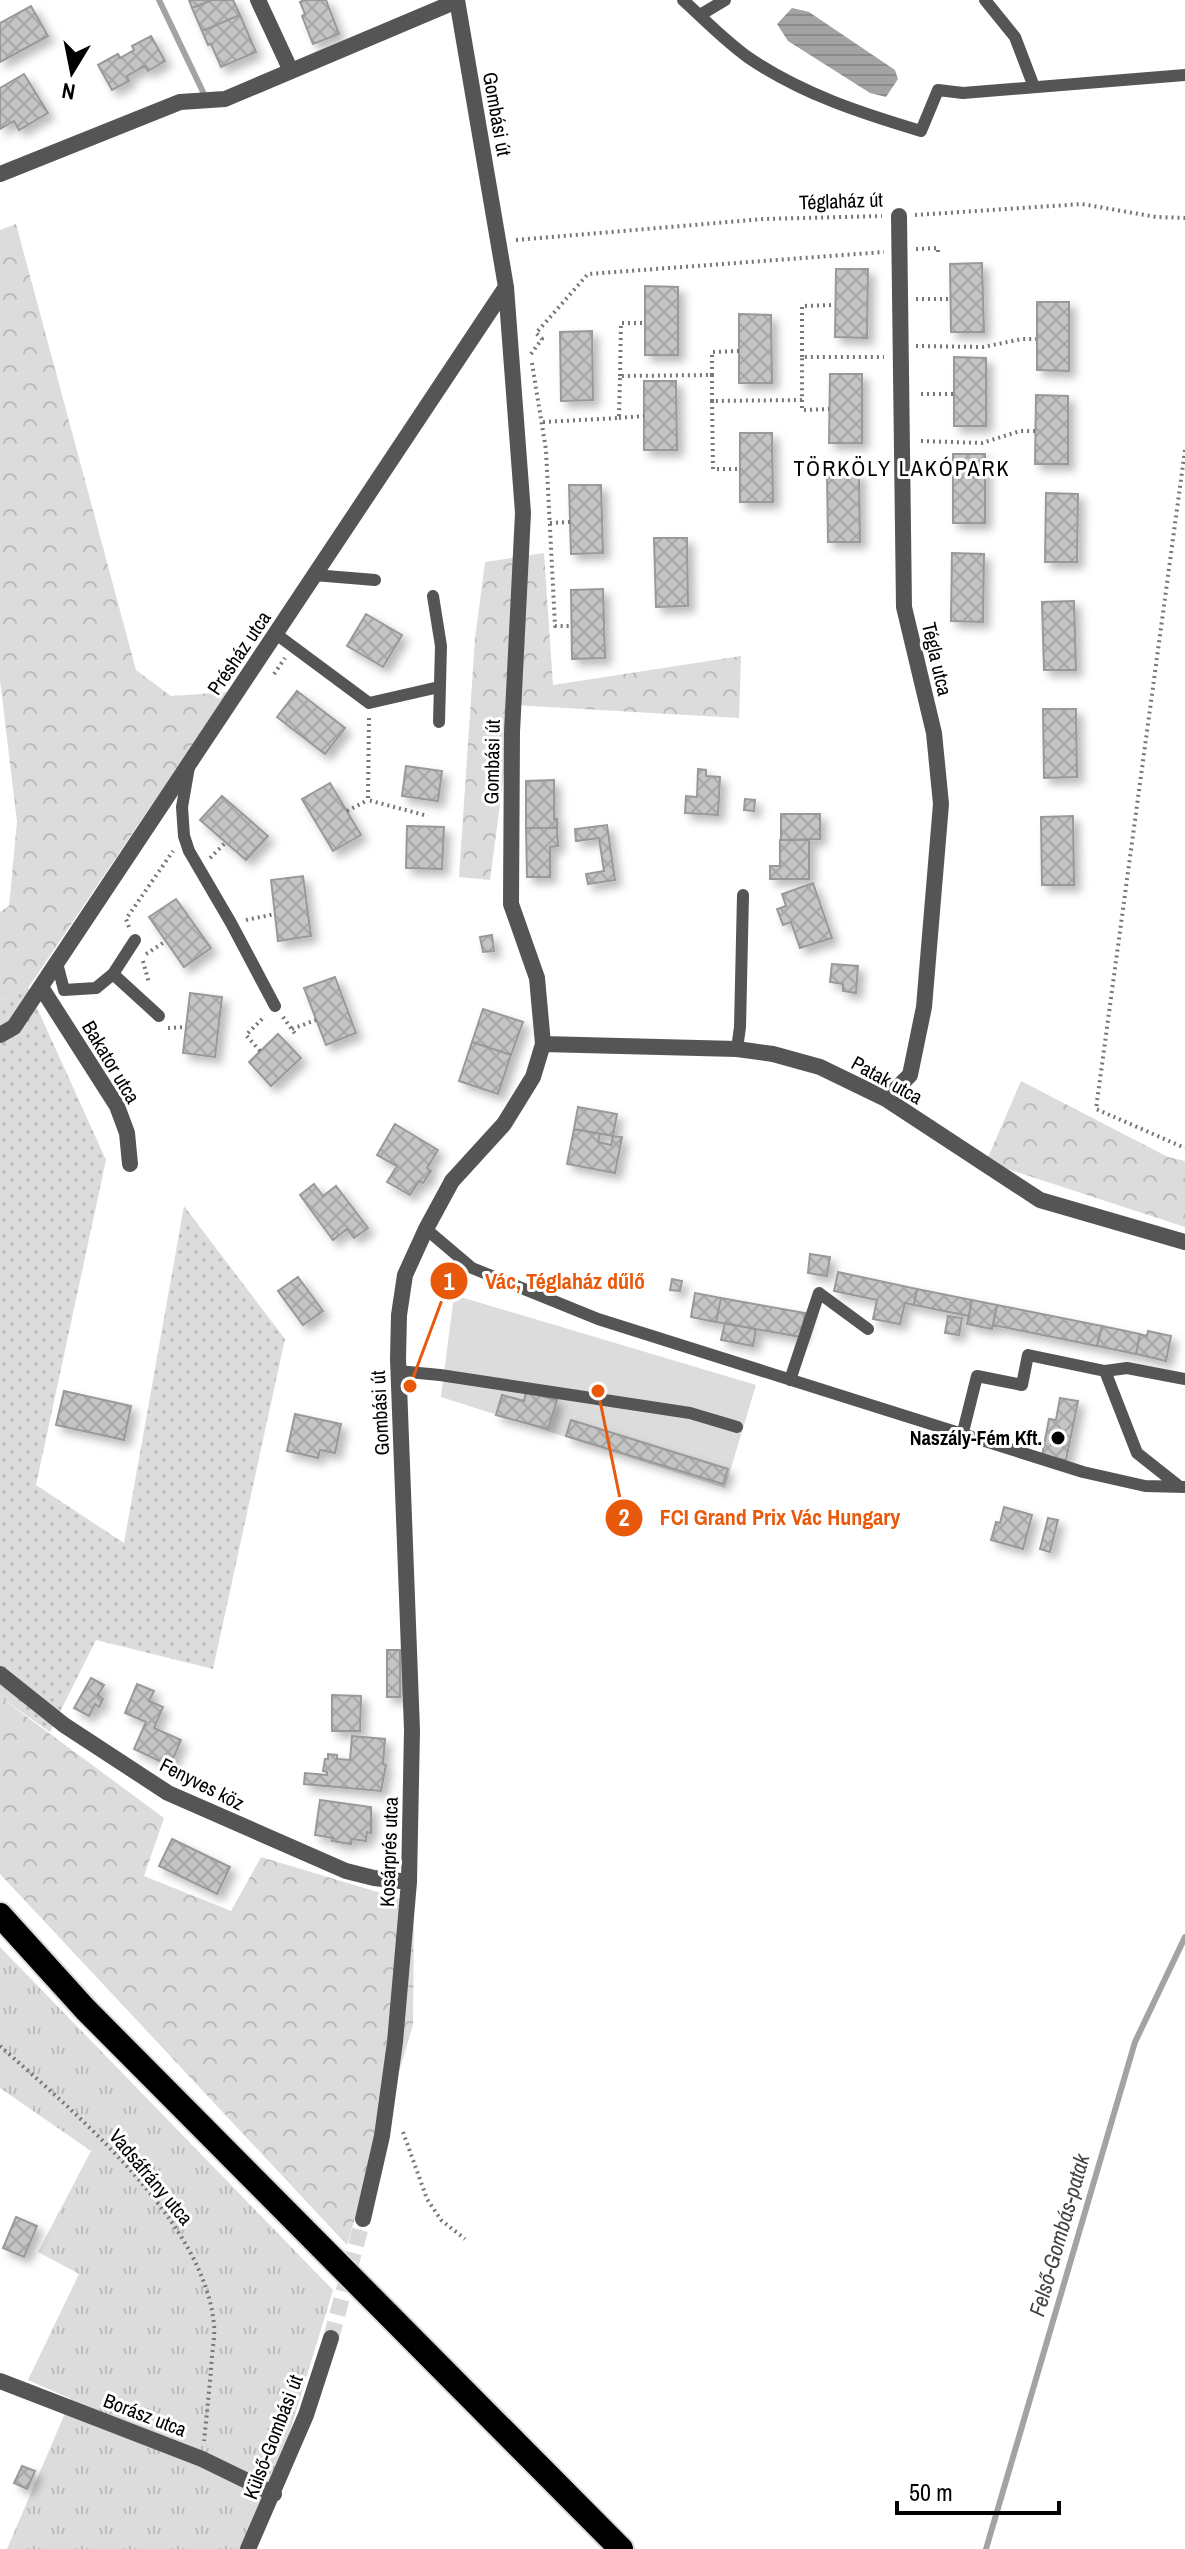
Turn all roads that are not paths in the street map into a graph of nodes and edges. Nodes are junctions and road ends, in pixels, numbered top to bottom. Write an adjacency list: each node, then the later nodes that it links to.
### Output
1 (258, 0): 7 (street)
2 (457, 0): 7 (street); 12 (street, Gombási út)
3 (683, 0): 6 (lane)
4 (725, 0): 6 (lane)
5 (985, 0): 9 (lane)
6 (700, 15): 9 (lane)
7 (291, 71): 10 (street)
8 (1185, 75): 9 (lane)
9 (1034, 87)
10 (0, 174)
11 (899, 216): 30 (street, Tégla utca)
12 (506, 287): 13 (street, Présház utca); 28 (street, Gombási út)
13 (314, 575): 14 (lane); 16 (street, Présház utca)
14 (375, 580)
15 (433, 596): 17 (lane)
16 (276, 634): 17 (lane); 19 (street, Présház utca)
17 (439, 687): 18 (lane)
18 (439, 722)
19 (189, 764): 22 (street, Présház utca); 25 (lane)
20 (743, 895): 29 (lane)
21 (135, 940): 23 (lane)
22 (57, 963): 23 (lane); 24 (street, Présház utca)
23 (113, 974): 26 (lane)
24 (41, 987): 27 (street, Présház utca); 31 (street, Bakator utca)
25 (275, 1006)
26 (159, 1016)
27 (0, 1035)
28 (543, 1044): 29 (street, Patak utca); 32 (street, Gombási út)
29 (737, 1049): 30 (street, Patak utca)
30 (886, 1099): 33 (street, Patak utca)
31 (130, 1164)
32 (426, 1229): 35 (street, Gombási út); 38 (lane)
33 (1185, 1242)
34 (868, 1329): 38 (lane)
35 (398, 1371): 39 (lane); 41 (street, Gombási út)
36 (1105, 1371): 37 (lane); 40 (lane); 42 (lane)
37 (1185, 1379)
38 (790, 1380): 40 (lane)
39 (737, 1427)
40 (962, 1436): 42 (lane)
41 (403, 1484): 44 (street, Kosárprés utca)
42 (1182, 1487)
43 (0, 1674): 44 (street, Fenyves köz)
44 (409, 1882): 46 (street, Kosárprés utca)
45 (0, 1915): 51 (highway)
46 (363, 2219)
47 (331, 2338): 49 (street, Külső-Gombási út)
48 (0, 2381): 49 (street, Borász utca)
49 (274, 2494): 50 (street, Külső-Gombási út)
50 (248, 2549)
51 (621, 2549)

